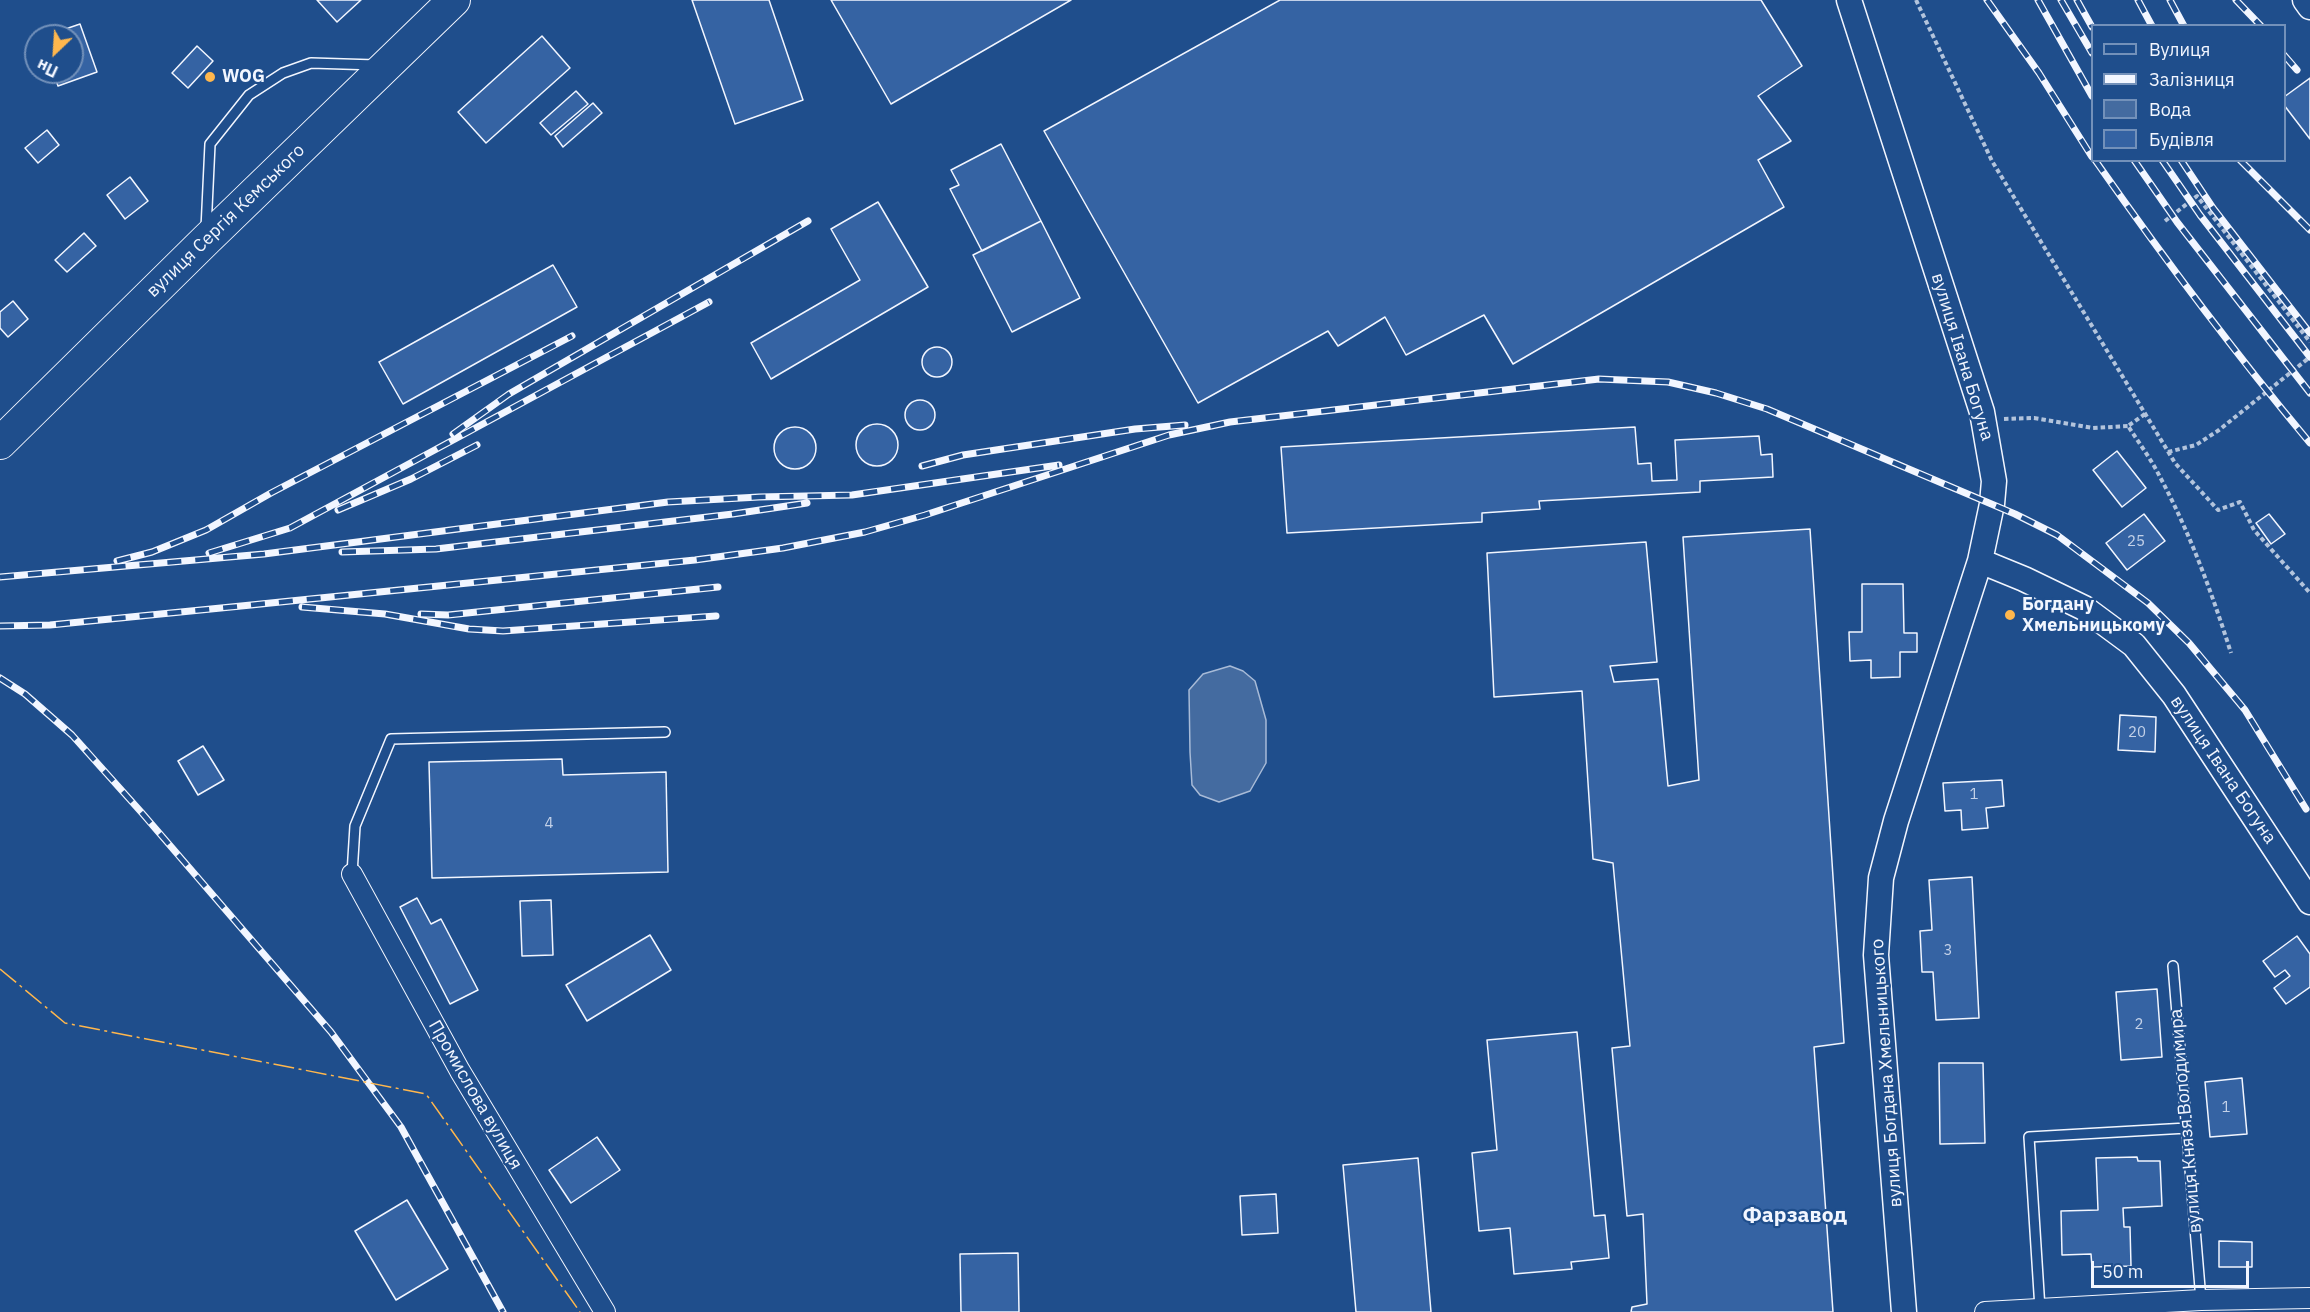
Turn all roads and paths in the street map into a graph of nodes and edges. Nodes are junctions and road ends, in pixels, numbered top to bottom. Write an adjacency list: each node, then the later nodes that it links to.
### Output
1 (454, 0): 6 (highway, вулиця Сергія Кемського)
2 (1849, 0): 12 (street, вулиця Івана Богуна)
3 (1916, 0): 11 (path)
4 (2305, 0): 5 (street)
5 (2310, 7)
6 (387, 65): 8 (highway, вулиця Сергія Кемського); 8 (lane)
7 (2165, 221): 9 (path)
8 (206, 240): 14 (highway, вулиця Сергія Кемського)
9 (2310, 342)
10 (2310, 357): 15 (path)
11 (2145, 414): 13 (path); 15 (path)
12 (1983, 420): 13 (path); 16 (street, вулиця Івана Богуна)
13 (2128, 426): 18 (path)
14 (0, 443)
15 (2168, 452): 17 (path)
16 (1980, 561): 21 (street, вулиця Івана Богуна); 28 (street, вулиця Богдана Хмельницького)
17 (2310, 593)
18 (2231, 653)
19 (664, 732): 20 (lane)
20 (352, 874): 27 (street, Промислова вулиця)
21 (2310, 902)
22 (2172, 966): 23 (lane, вулиця Князя Володимира)
23 (2187, 1128): 25 (lane, вулиця Князя Володимира); 26 (lane)
24 (2310, 1298): 25 (street)
25 (2202, 1306): 26 (street)
26 (2040, 1309): 29 (street)
27 (605, 1312)
28 (1904, 1312)
29 (1985, 1312)

